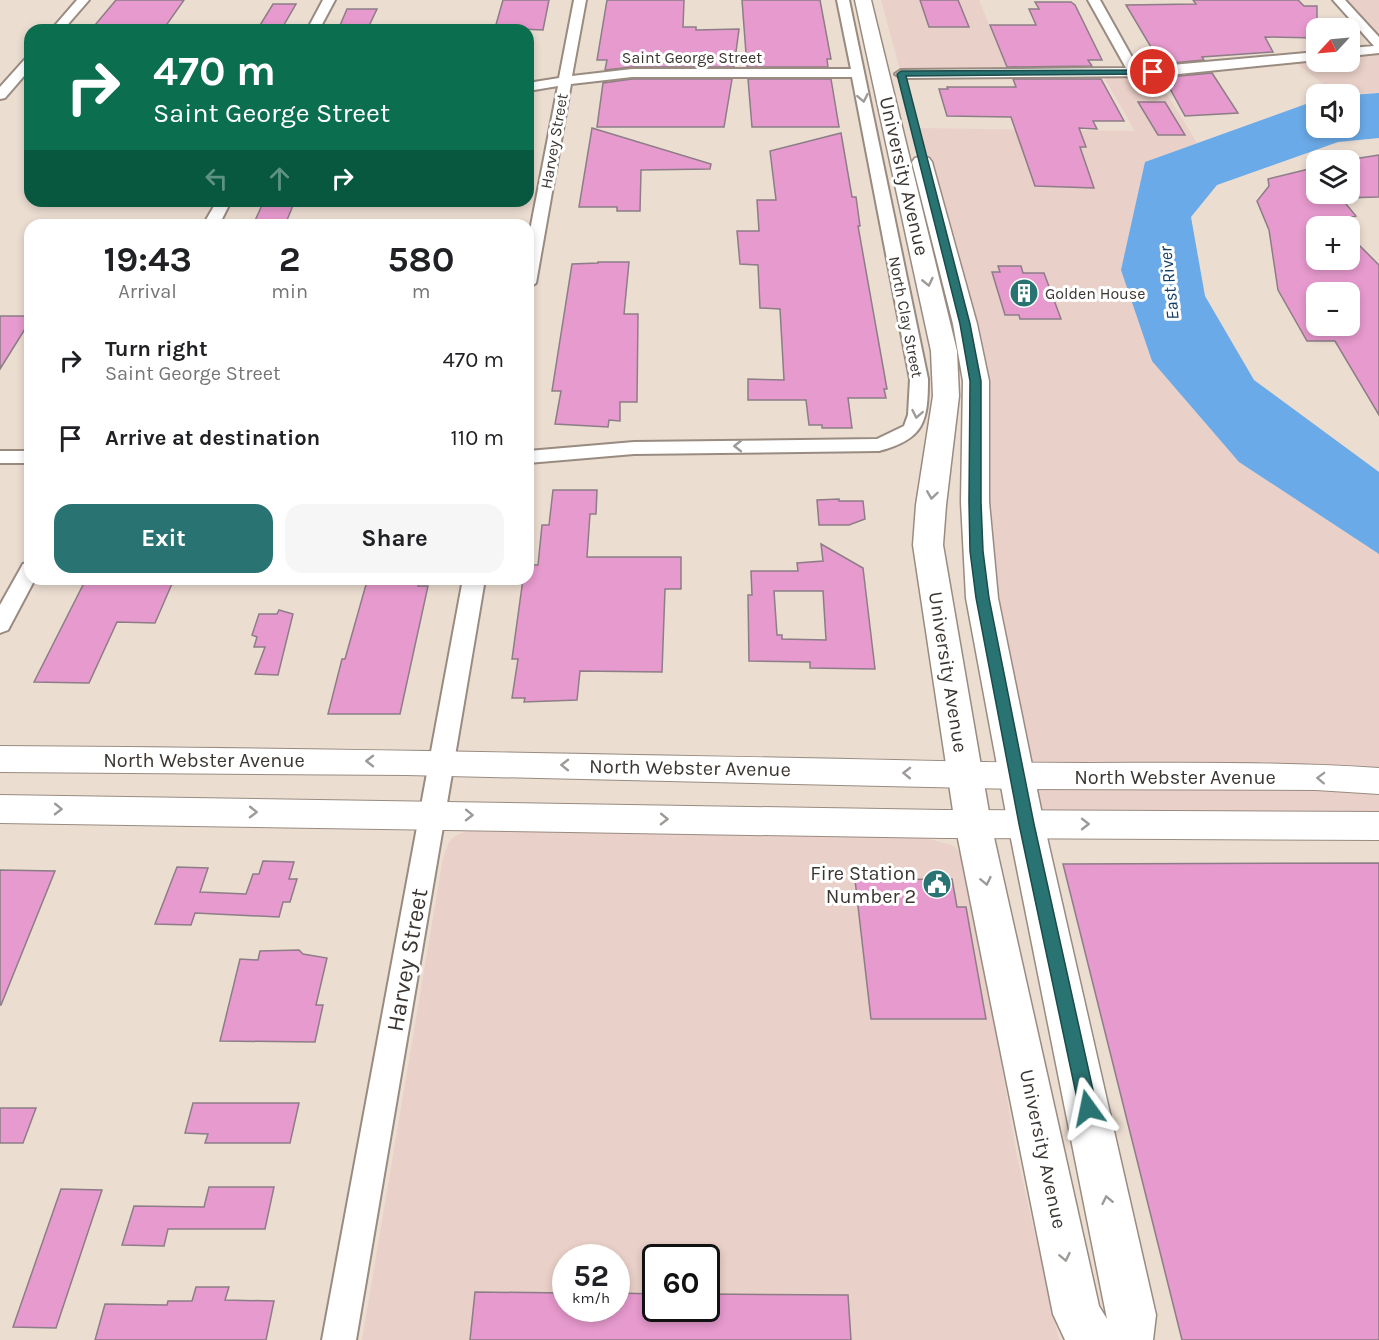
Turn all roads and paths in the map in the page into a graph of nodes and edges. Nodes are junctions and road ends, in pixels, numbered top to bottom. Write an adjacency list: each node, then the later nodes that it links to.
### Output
1 (83, 0): 9 (street)
2 (329, 0): 10 (street)
3 (580, 0): 19 (street, Harvey Street)
4 (843, 0): 17 (street, North Clay Street)
5 (863, 0): 32 (main road, University Avenue, one-way to 32)
6 (881, 0): 18 (main road, University Avenue)
7 (1094, 0): 16 (street)
8 (1339, 0): 11 (street)
9 (62, 24)
10 (316, 24)
11 (1379, 44)
12 (1379, 49): 13 (street)
13 (1360, 51)
14 (1306, 57): 16 (street)
15 (24, 67): 22 (street)
16 (1134, 72): 18 (street)
17 (858, 73): 19 (street, Saint George Street); 24 (street, North Clay Street, one-way to 24)
18 (901, 74): 33 (main road, University Avenue)
19 (565, 82): 20 (street, Saint George Street); 23 (street, Harvey Street)
20 (534, 86)
21 (24, 88): 22 (street)
22 (2, 90)
23 (534, 250)
24 (534, 456)
25 (0, 457): 26 (street)
26 (24, 457)
27 (24, 580): 29 (street)
28 (473, 585): 31 (street, Harvey Street)
29 (0, 625)
30 (0, 759): 31 (main road, North Webster Avenue, one-way to 30)
31 (442, 762): 32 (main road, North Webster Avenue, one-way to 31); 36 (street, Harvey Street)
32 (965, 774): 33 (main road, North Webster Avenue); 37 (main road, University Avenue)
33 (1017, 776): 34 (main road, North Webster Avenue, one-way to 33); 38 (main road, University Avenue)
34 (1379, 781)
35 (0, 809): 36 (main road, one-way to 36)
36 (431, 815): 37 (main road, one-way to 37); 40 (street, Harvey Street)
37 (973, 824): 38 (main road); 41 (main road, University Avenue, one-way to 41)
38 (1026, 824): 39 (main road, one-way to 39); 42 (main road, University Avenue, one-way to 38)
39 (1379, 826)
40 (339, 1340)
41 (1092, 1340)
42 (1128, 1340)

